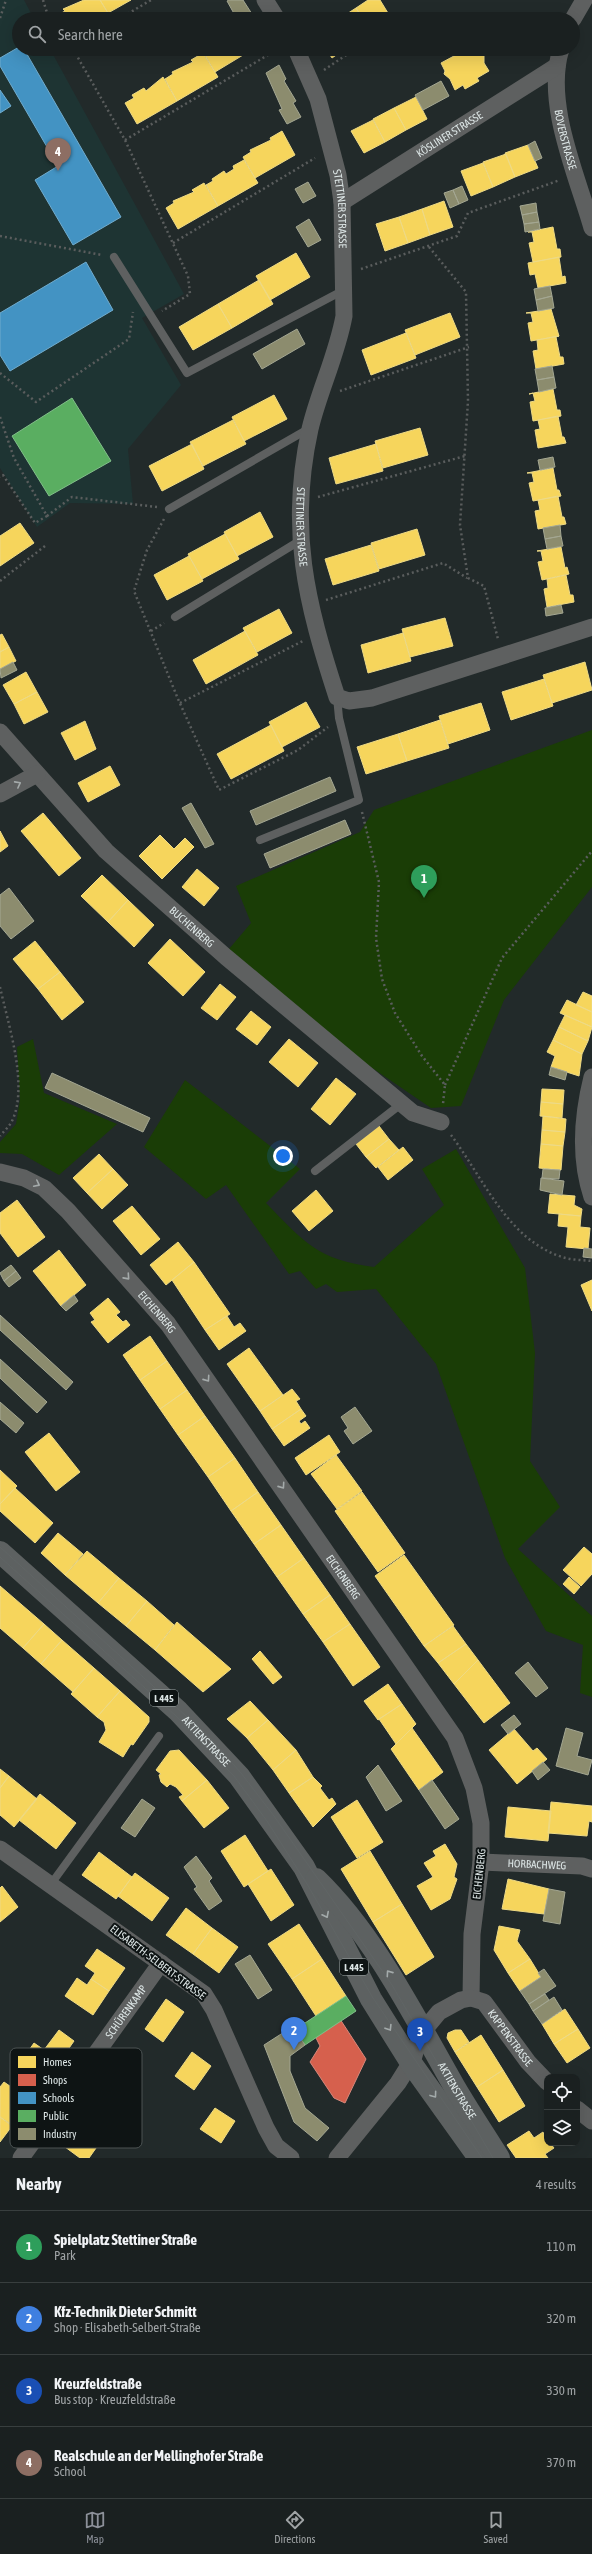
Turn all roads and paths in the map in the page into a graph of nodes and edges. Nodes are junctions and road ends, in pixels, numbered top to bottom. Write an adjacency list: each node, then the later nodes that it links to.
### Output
1 (6, 0): 10 (path)
2 (43, 0): 6 (path)
3 (151, 0): 7 (path)
4 (265, 0): 8 (street)
5 (584, 0): 9 (street)
6 (47, 12)
7 (131, 12)
8 (273, 12)
9 (577, 12)
10 (0, 18)
11 (77, 56): 18 (path)
12 (267, 56): 18 (path)
13 (299, 56): 17 (street, STETTINER STRASSE)
14 (344, 56): 17 (path)
15 (559, 56): 16 (street, BOVERSTRASSE)
16 (557, 66): 20 (street, BOVERSTRASSE); 21 (street, KÖSLINER STRASSE)
17 (310, 79): 19 (street, STETTINER STRASSE)
18 (126, 140): 24 (path)
19 (332, 149): 21 (street, STETTINER STRASSE); 24 (path)
20 (576, 174): 22 (street, BOVERSTRASSE); 25 (path)
21 (342, 202): 27 (street, STETTINER STRASSE)
22 (592, 228)
23 (0, 236): 26 (path)
24 (173, 243): 29 (path)
25 (429, 247): 27 (path); 30 (path)
26 (114, 257): 28 (lane)
27 (345, 282): 29 (lane); 32 (street, STETTINER STRASSE)
28 (141, 301): 29 (lane); 31 (path)
29 (151, 318)
30 (469, 347): 32 (path); 35 (path)
31 (0, 373)
32 (320, 398): 34 (street, STETTINER STRASSE)
33 (0, 417): 39 (path)
34 (310, 428): 37 (street, STETTINER STRASSE); 38 (lane)
35 (465, 456): 37 (path); 42 (path)
36 (0, 477): 39 (path)
37 (300, 502): 40 (street, STETTINER STRASSE)
38 (169, 509): 39 (path); 50 (path)
39 (47, 516)
40 (301, 540): 44 (street, STETTINER STRASSE); 45 (lane)
41 (46, 546): 43 (path)
42 (468, 578): 44 (path); 48 (path)
43 (0, 582)
44 (310, 606): 47 (street, STETTINER STRASSE)
45 (175, 617)
46 (592, 627): 48 (street)
47 (317, 633): 49 (street, STETTINER STRASSE); 50 (path)
48 (502, 655): 49 (street)
49 (337, 697): 51 (lane)
50 (180, 704): 51 (path)
51 (339, 718): 55 (lane)
52 (0, 732): 53 (street, BUCHENBERG)
53 (37, 774): 54 (street, one-way to 53); 61 (street, BUCHENBERG)
54 (0, 794)
55 (359, 800): 56 (lane); 60 (path)
56 (260, 840)
57 (592, 850): 60 (path)
58 (0, 987): 63 (path)
59 (592, 1077): 66 (street)
60 (445, 1085): 62 (path)
61 (401, 1104): 62 (street, BUCHENBERG); 64 (lane)
62 (441, 1122): 67 (path)
63 (0, 1136)
64 (315, 1171)
65 (0, 1172): 71 (street, EICHENBERG, one-way to 71)
66 (592, 1197)
67 (592, 1262)
68 (0, 1552): 72 (main road, AKTIENSTRASSE / L 445)
69 (159, 1736): 74 (lane)
70 (0, 1848): 74 (street, ELISABETH-SELBERT-STRASSE)
71 (481, 1862): 73 (street, HORBACHWEG); 76 (street, EICHENBERG)
72 (304, 1867): 77 (main road, AKTIENSTRASSE / L 445, one-way to 77); 77 (main road, AKTIENSTRASSE / L 445, one-way to 72)
73 (592, 1869)
74 (51, 1884): 75 (street, ELISABETH-SELBERT-STRASSE)
75 (161, 1963): 78 (street, SCHÜRENKAMP); 82 (street, ELISABETH-SELBERT-STRASSE)
76 (472, 1998): 77 (street); 79 (street, KAPPENSTRASSE)
77 (417, 2047): 83 (street); 84 (main road, AKTIENSTRASSE / L 445, one-way to 84); 85 (main road, AKTIENSTRASSE / L 445)
78 (100, 2048)
79 (544, 2079)
80 (28, 2148): 81 (street, SCHÜRENKAMP)
81 (21, 2158)
82 (291, 2158)
83 (336, 2158)
84 (479, 2158)
85 (499, 2158)

